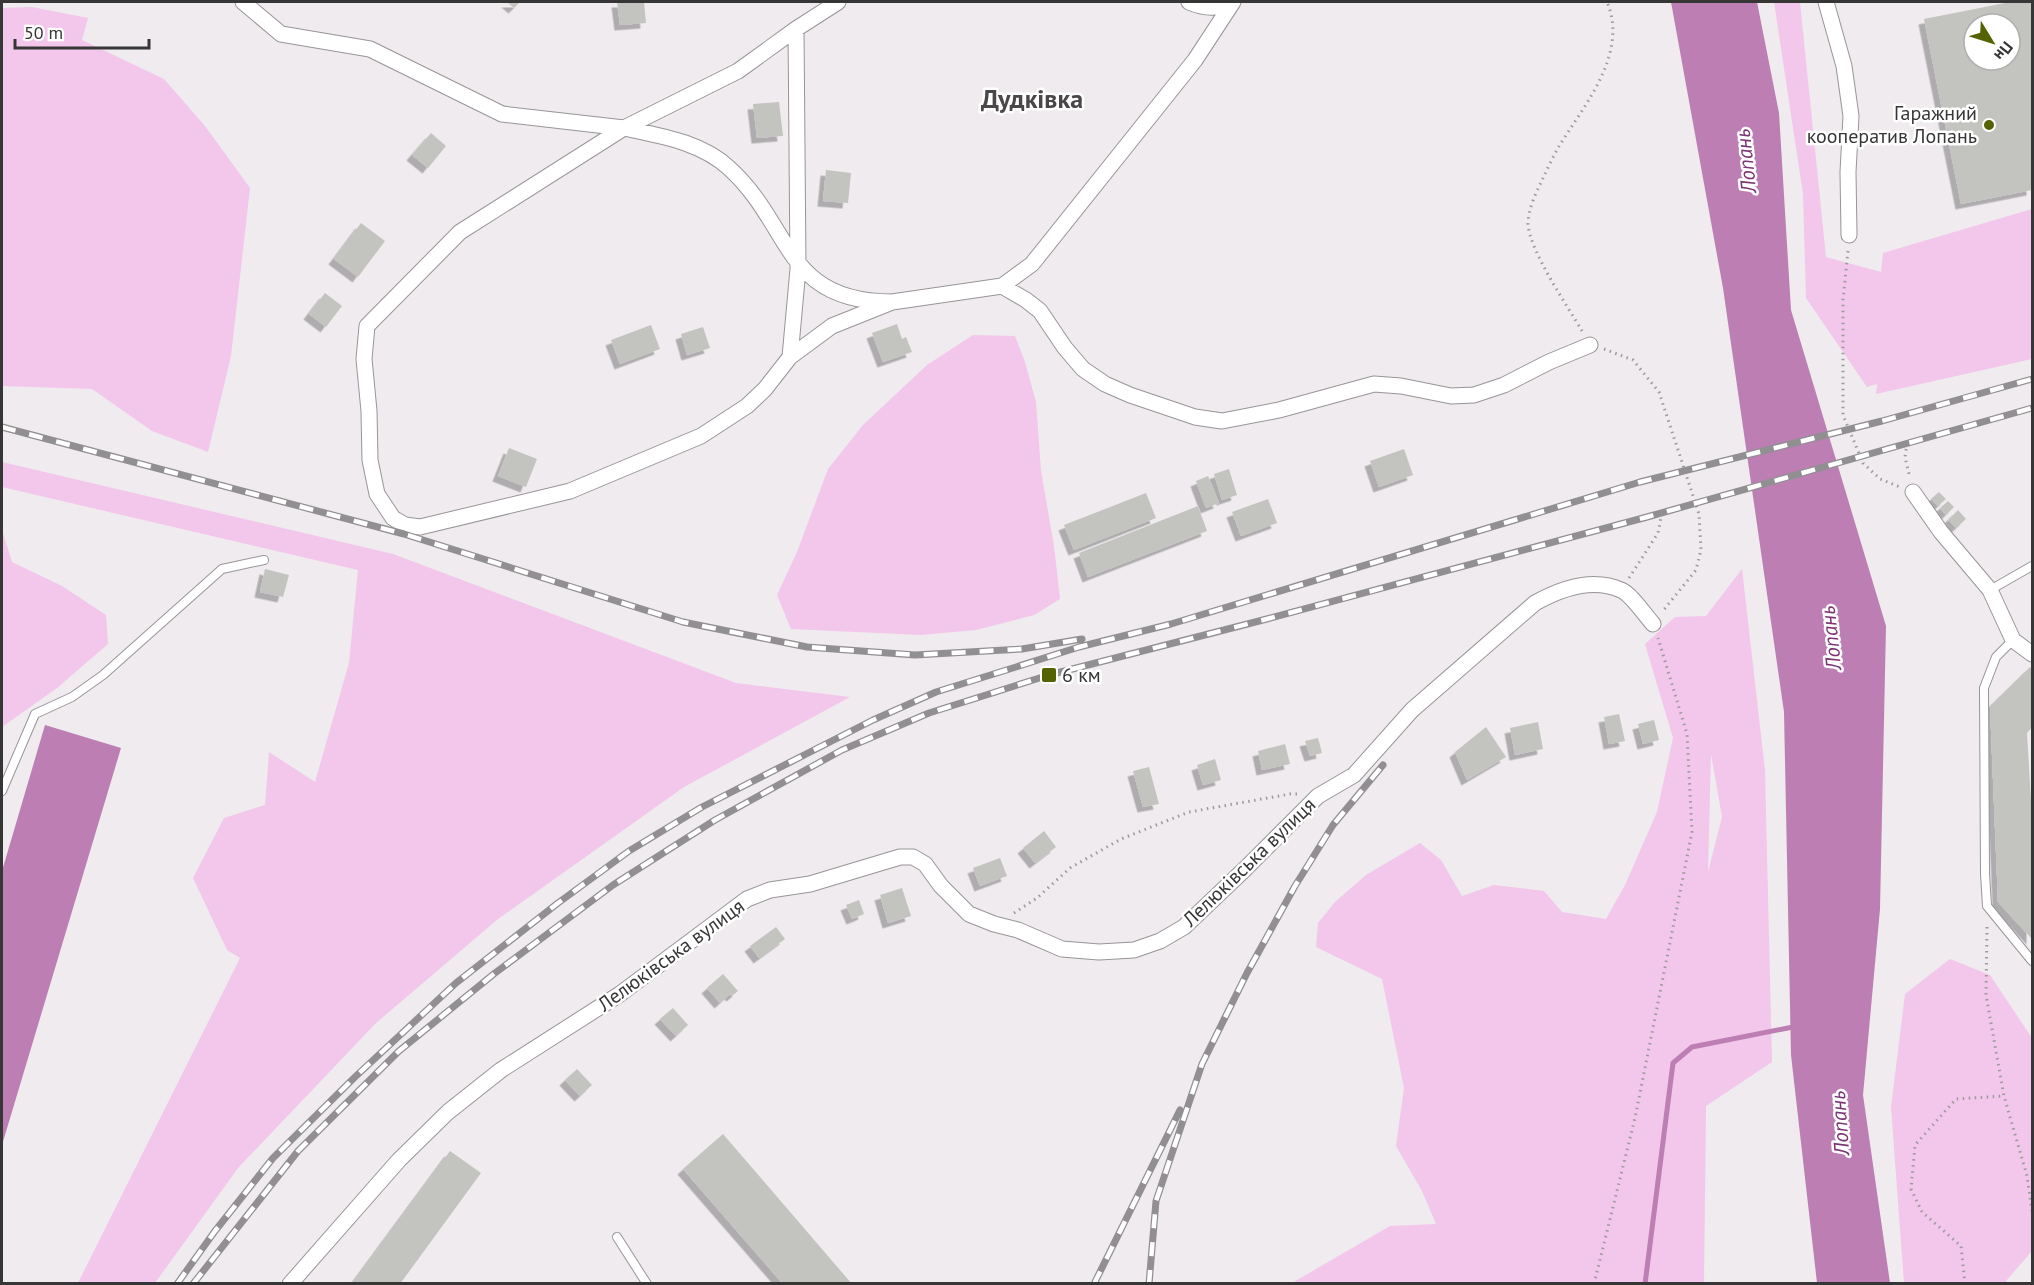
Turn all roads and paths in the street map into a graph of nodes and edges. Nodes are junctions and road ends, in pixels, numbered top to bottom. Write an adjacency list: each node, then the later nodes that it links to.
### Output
1 (243, 2): 8 (street)
2 (838, 2): 7 (street)
3 (1189, 2): 4 (street)
4 (1232, 2): 11 (street)
5 (1607, 2): 13 (path)
6 (1826, 2): 9 (street)
7 (795, 29): 8 (street); 10 (street)
8 (624, 128): 10 (street); 14 (street)
9 (1849, 235): 16 (path)
10 (798, 264): 12 (street); 14 (street)
11 (1002, 286): 12 (street); 13 (street)
12 (892, 302): 14 (street)
13 (1590, 345): 22 (path)
14 (790, 357)
15 (1907, 443): 16 (path)
16 (1913, 492): 21 (street)
17 (1662, 512): 20 (path)
18 (264, 560): 25 (lane)
19 (2032, 566): 21 (lane)
20 (1622, 590): 22 (street); 26 (street, Лелюківська вулиця)
21 (1990, 590): 23 (street)
22 (1653, 624): 35 (path)
23 (2013, 640): 24 (street); 27 (lane)
24 (2032, 654)
25 (2, 791)
26 (1318, 796): 28 (path); 28 (street, Лелюківська вулиця)
27 (1987, 906): 29 (lane); 30 (path)
28 (994, 924): 33 (street, Лелюківська вулиця)
29 (2032, 961)
30 (2004, 1096): 31 (path); 36 (path)
31 (2032, 1211)
32 (617, 1237): 34 (lane)
33 (290, 1284)
34 (647, 1284)
35 (1594, 1284)
36 (1965, 1284)

